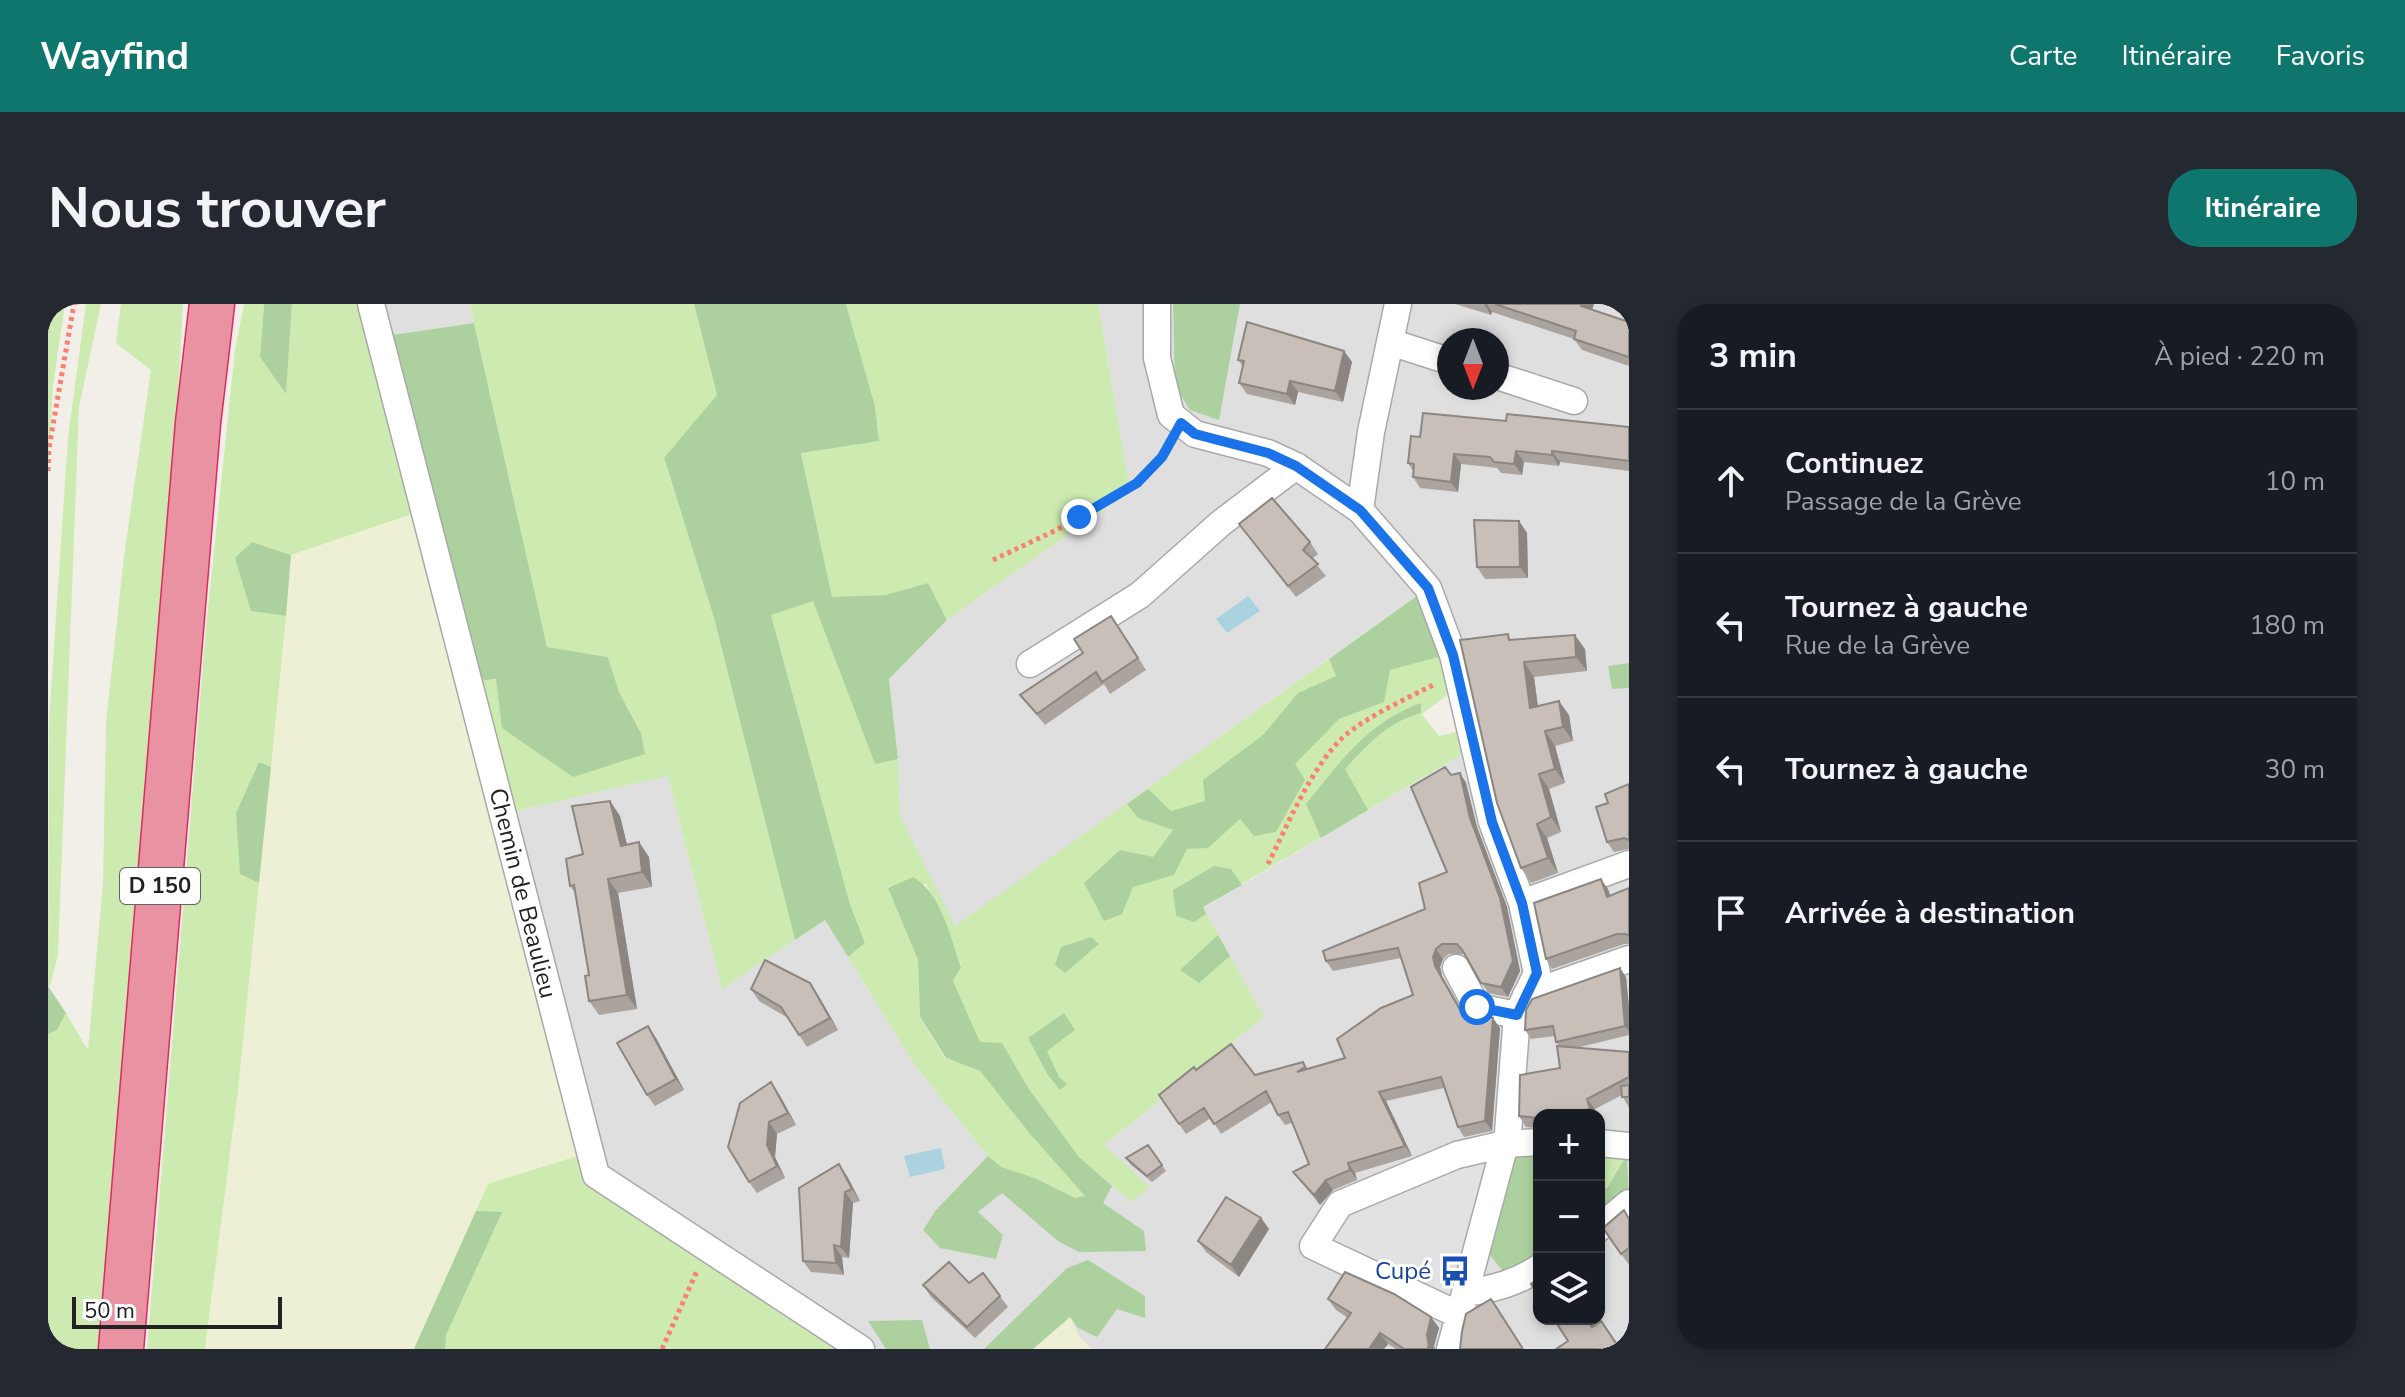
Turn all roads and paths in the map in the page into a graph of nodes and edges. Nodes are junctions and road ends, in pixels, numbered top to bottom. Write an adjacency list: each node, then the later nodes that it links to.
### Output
1 (74, 304): 15 (path)
2 (201, 304): 12 (highway)
3 (212, 304): 12 (highway)
4 (232, 304): 12 (highway)
5 (371, 304): 32 (street, Chemin de Beaulieu)
6 (1157, 304): 13 (street)
7 (1398, 304): 8 (street)
8 (1390, 342): 9 (street); 16 (street)
9 (1437, 357)
10 (1509, 380): 11 (street)
11 (1574, 401)
12 (198, 423): 35 (highway, D 150)
13 (1181, 423): 14 (street); 17 (path)
14 (1296, 466): 16 (street); 18 (street)
15 (48, 471)
16 (1360, 510): 19 (street)
17 (993, 560)
18 (1030, 664)
19 (1457, 672): 20 (path); 22 (street)
20 (1268, 864)
21 (1629, 864): 22 (street)
22 (1522, 903): 25 (street)
23 (1629, 959): 25 (street)
24 (1456, 968): 25 (street)
25 (1522, 1005): 27 (street)
26 (1533, 1142): 27 (street)
27 (1505, 1144): 34 (street); 34 (street)
28 (1605, 1144): 29 (street)
29 (1629, 1146)
30 (1629, 1203): 31 (street)
31 (1605, 1223)
32 (707, 1248): 36 (path); 37 (street, Chemin de Beaulieu)
33 (1533, 1272): 34 (street)
34 (1462, 1304): 38 (street)
35 (121, 1349)
36 (662, 1349)
37 (861, 1349)
38 (1450, 1349)

